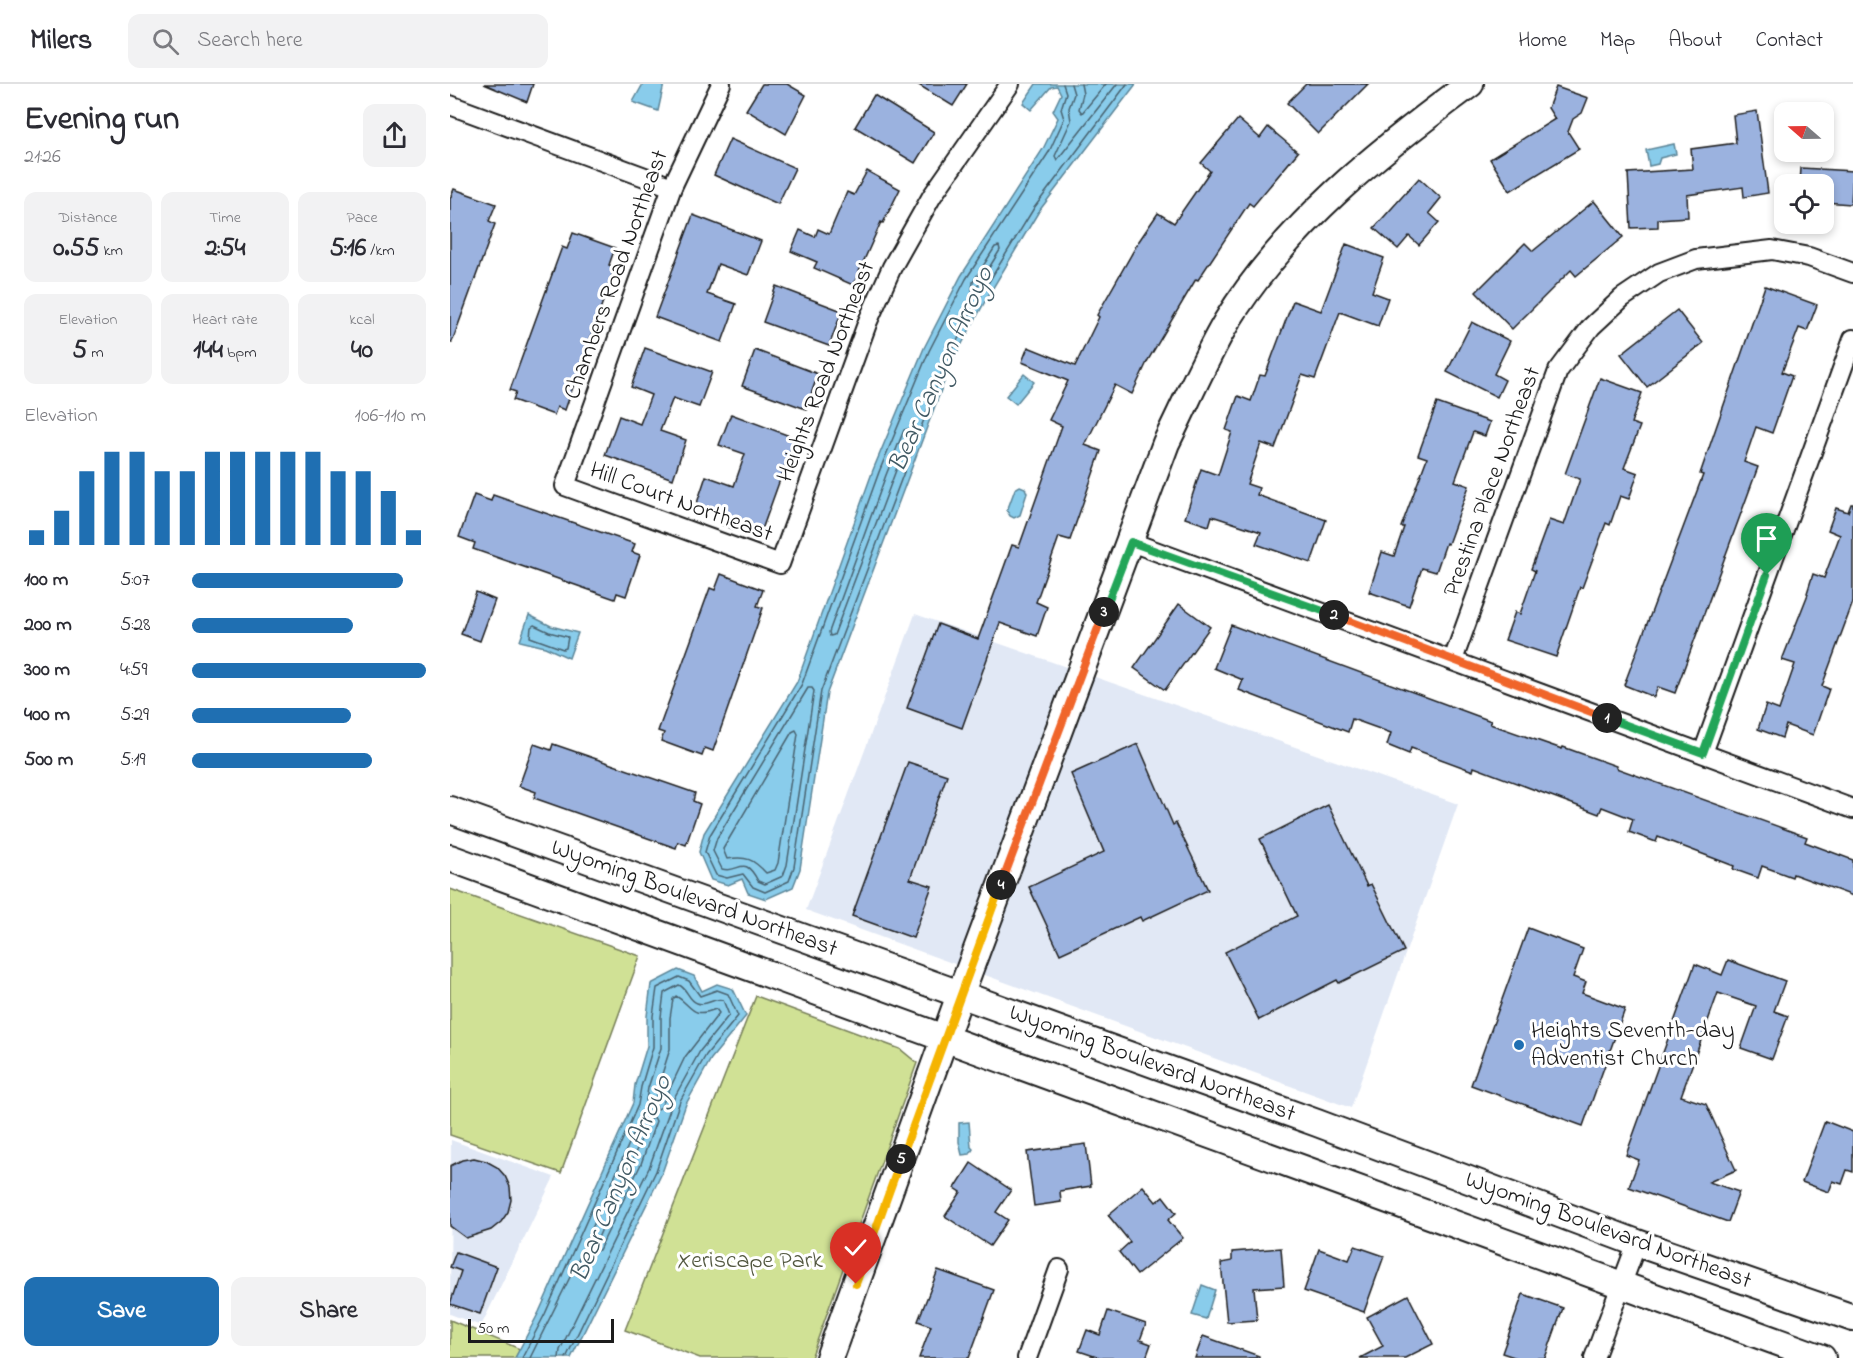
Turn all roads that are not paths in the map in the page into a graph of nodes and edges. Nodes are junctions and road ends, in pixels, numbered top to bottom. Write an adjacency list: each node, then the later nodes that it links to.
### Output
1 (721, 84): 5 (street, Chambers Road Northeast)
2 (1010, 84): 10 (street, Heights Road Northeast)
3 (1470, 84): 9 (main road)
4 (450, 105): 5 (street)
5 (672, 187): 8 (street, Chambers Road Northeast)
6 (1853, 273): 11 (street, Prestina Place Northeast)
7 (1853, 339): 12 (street)
8 (565, 486): 10 (street, Hill Court Northeast)
9 (1131, 542): 11 (street); 16 (main road)
10 (780, 564)
11 (1453, 660): 12 (street)
12 (1703, 753): 13 (street)
13 (1853, 809)
14 (450, 810): 16 (main road, Wyoming Boulevard Northeast)
15 (450, 858): 17 (main road, Wyoming Boulevard Northeast)
16 (960, 995): 17 (main road); 18 (main road, Wyoming Boulevard Northeast)
17 (945, 1038): 20 (main road, Wyoming Boulevard Northeast); 22 (main road)
18 (1637, 1243): 20 (street); 21 (main road, Wyoming Boulevard Northeast)
19 (1059, 1269): 23 (street)
20 (1621, 1286): 24 (street); 25 (main road, Wyoming Boulevard Northeast)
21 (1853, 1318)
22 (829, 1358)
23 (1027, 1358)
24 (1594, 1358)
25 (1822, 1358)

